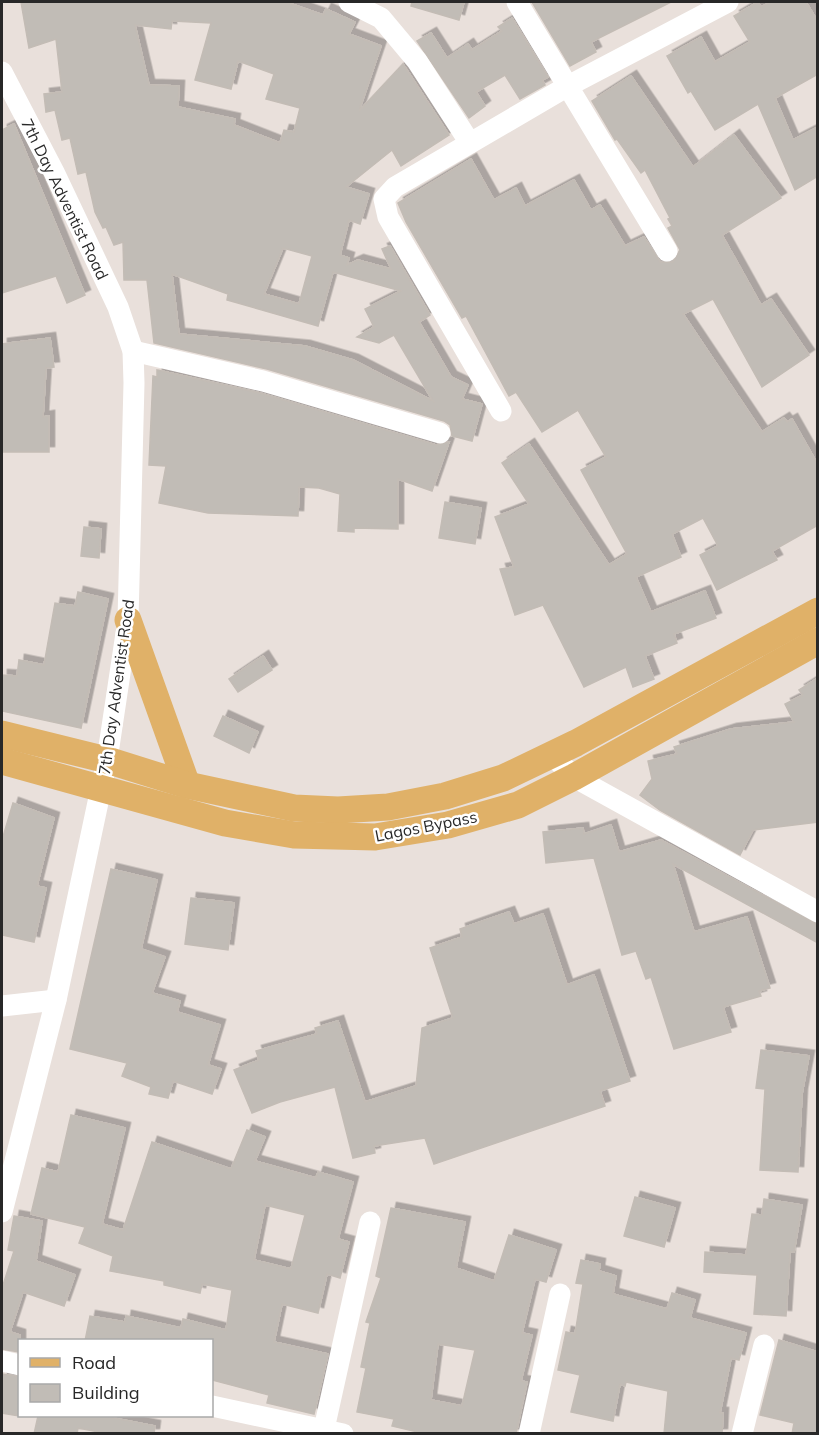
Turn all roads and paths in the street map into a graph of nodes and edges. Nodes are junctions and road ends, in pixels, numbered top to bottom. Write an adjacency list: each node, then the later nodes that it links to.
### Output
1 (349, 2): 6 (street)
2 (517, 2): 5 (street)
3 (718, 4): 5 (street)
4 (2, 72): 8 (street, 7th Day Adventist Road)
5 (568, 86): 6 (street); 7 (street)
6 (470, 142): 9 (street)
7 (667, 251)
8 (133, 351): 10 (street); 12 (street, 7th Day Adventist Road)
9 (501, 411)
10 (440, 433)
11 (818, 611): 15 (main road, Lagos Bypass)
12 (128, 620): 16 (street, 7th Day Adventist Road); 19 (main road)
13 (818, 641): 18 (main road, Lagos Bypass)
14 (2, 734): 16 (main road, Lagos Bypass)
15 (553, 756): 18 (street); 19 (main road, Lagos Bypass)
16 (107, 760): 19 (main road, Lagos Bypass); 20 (street, 7th Day Adventist Road)
17 (2, 761): 20 (main road, Lagos Bypass)
18 (574, 777): 20 (main road, Lagos Bypass); 21 (street)
19 (187, 785)
20 (101, 790): 22 (street, 7th Day Adventist Road)
21 (818, 912)
22 (56, 1000): 23 (street); 24 (street, 7th Day Adventist Road)
23 (2, 1006)
24 (2, 1212)
25 (370, 1222): 31 (street)
26 (560, 1294): 32 (street)
27 (764, 1345): 33 (street)
28 (2, 1361): 29 (street)
29 (18, 1365)
30 (213, 1406): 31 (street)
31 (334, 1431)
32 (529, 1434)
33 (742, 1434)

